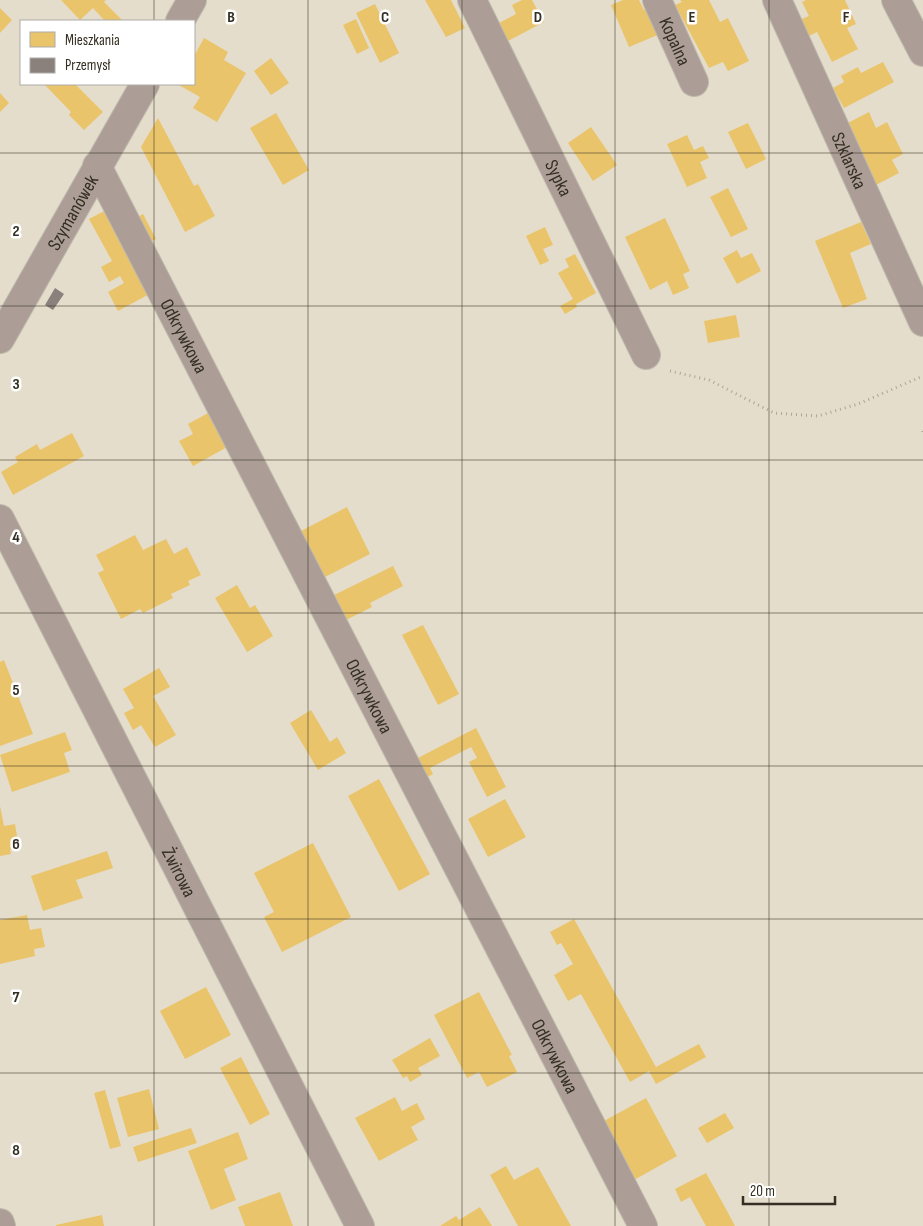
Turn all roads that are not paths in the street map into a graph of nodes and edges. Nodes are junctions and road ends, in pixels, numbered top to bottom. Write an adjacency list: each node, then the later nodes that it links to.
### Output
1 (192, 0): 6 (street)
2 (472, 0): 13 (street, Sypka)
3 (657, 0): 8 (street, Kopalna)
4 (777, 0): 11 (street, Szklarska)
5 (896, 0): 7 (street)
6 (181, 20)
7 (923, 52)
8 (694, 82)
9 (144, 85): 10 (street, Szymanówek)
10 (97, 166): 12 (street, Szymanówek); 16 (street, Odkrywkowa)
11 (923, 322)
12 (0, 339)
13 (646, 356)
14 (0, 519): 15 (street, Żwirowa)
15 (360, 1226)
16 (643, 1226)

